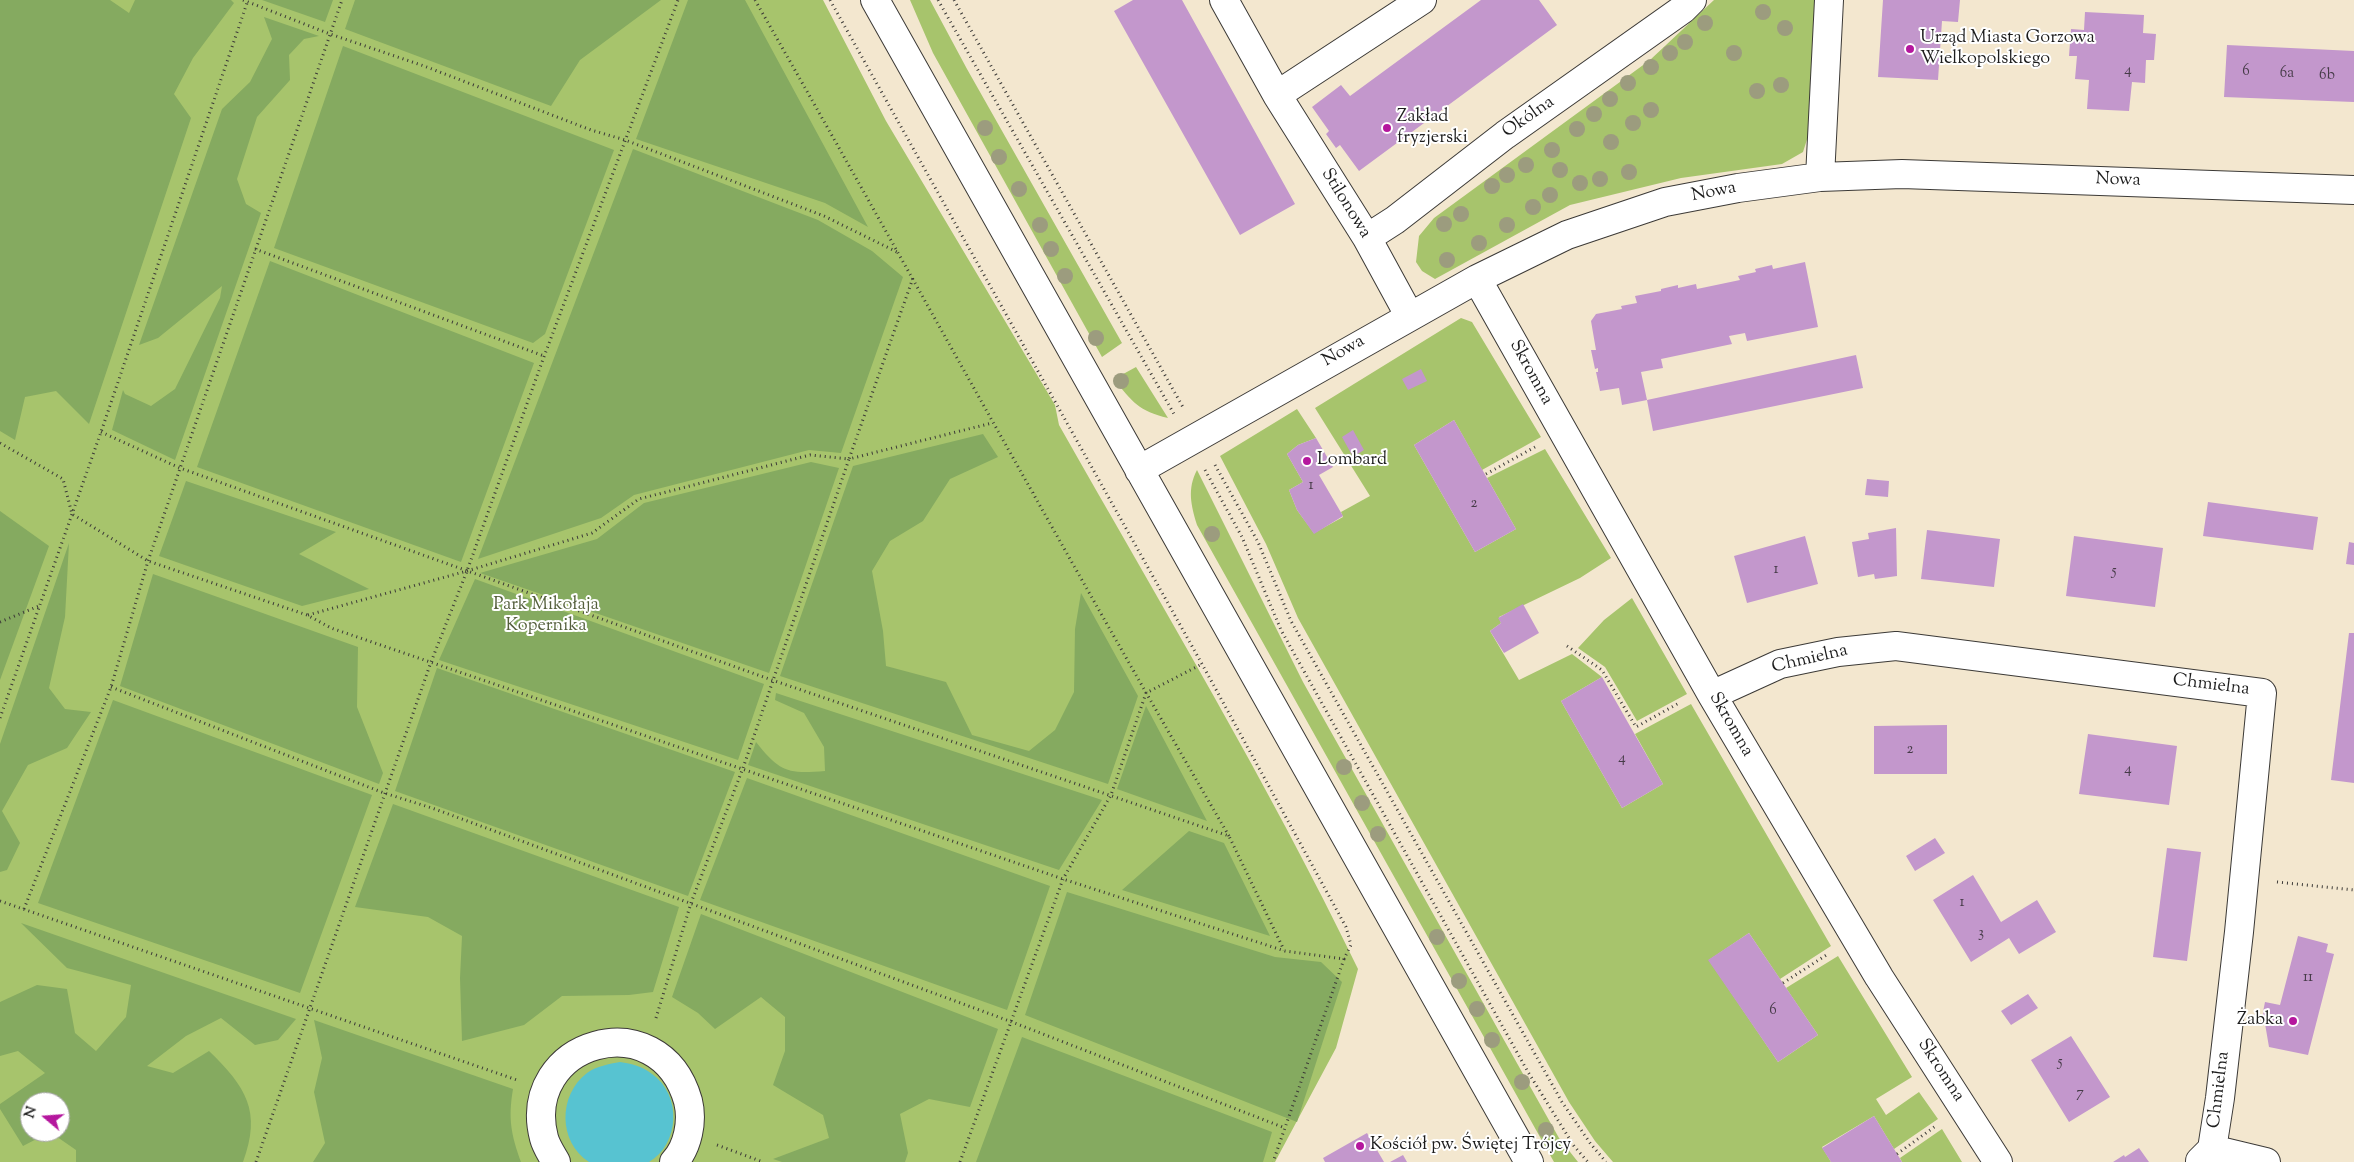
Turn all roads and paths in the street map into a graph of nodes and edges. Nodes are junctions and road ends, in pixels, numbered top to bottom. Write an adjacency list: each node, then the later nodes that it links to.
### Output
1 (342, 0): 13 (path)
2 (678, 0): 15 (path)
3 (754, 0): 20 (path)
4 (830, 0): 42 (path)
5 (875, 0): 32 (street)
6 (938, 0): 27 (path)
7 (954, 0): 27 (path)
8 (1224, 0): 14 (street, Stilonowa)
9 (1422, 0): 14 (street)
10 (1692, 0): 18 (street, Okólna)
11 (1829, 0): 16 (street)
12 (246, 1): 13 (path); 26 (path)
13 (330, 34): 15 (path); 19 (path)
14 (1277, 95): 18 (street, Stilonowa)
15 (625, 140): 20 (path); 24 (path)
16 (1820, 177): 17 (street, Nowa); 22 (street, Nowa)
17 (2354, 190)
18 (1367, 238): 23 (street, Stilonowa)
19 (255, 249): 24 (path); 31 (path)
20 (900, 253): 21 (path)
21 (913, 277): 25 (path); 30 (path)
22 (1477, 279): 23 (street, Nowa); 46 (street, Skromna)
23 (1409, 315): 27 (street, Nowa)
24 (544, 356): 36 (path)
25 (992, 423): 30 (path); 45 (path)
26 (101, 432): 31 (path); 34 (path)
27 (1194, 438): 32 (street, Nowa); 79 (path); 80 (path)
28 (0, 443): 34 (path)
29 (1541, 444): 33 (path)
30 (849, 459): 36 (path); 43 (path)
31 (180, 468): 35 (path); 36 (path)
32 (1139, 470): 78 (street)
33 (1486, 474)
34 (72, 514): 35 (path); 37 (path)
35 (148, 561): 38 (path); 44 (path)
36 (467, 571): 38 (path); 41 (path); 43 (path)
37 (40, 606): 39 (path); 48 (path)
38 (307, 615): 41 (path)
39 (0, 622)
40 (1566, 646): 47 (path)
41 (431, 662): 49 (path); 50 (path)
42 (1202, 664): 45 (path); 61 (path)
43 (772, 680): 49 (path); 51 (path)
44 (110, 687): 50 (path); 58 (path)
45 (1146, 693): 51 (path); 52 (path)
46 (1712, 695): 54 (street, Chmielna); 81 (street, Skromna)
47 (1682, 702)
48 (0, 718)
49 (743, 768): 53 (path); 57 (path)
50 (384, 793): 57 (path); 63 (path)
51 (1111, 795): 52 (path); 53 (path)
52 (1229, 836): 60 (path)
53 (1063, 879): 60 (path); 64 (path)
54 (2244, 879): 55 (path); 71 (street, Chmielna)
55 (2354, 890)
56 (0, 901): 58 (path)
57 (691, 903): 64 (path); 65 (path)
58 (24, 910): 63 (path)
59 (1836, 949): 62 (path)
60 (1285, 950): 61 (path)
61 (1344, 959): 68 (path)
62 (1783, 983)
63 (310, 1008): 66 (path); 72 (path)
64 (1012, 1022): 68 (path); 76 (path)
65 (646, 1049): 69 (street); 73 (street)
66 (495, 1074)
67 (1939, 1124): 70 (path)
68 (1285, 1128): 77 (path)
69 (688, 1134): 74 (street); 75 (path)
70 (1897, 1154)
71 (2205, 1155): 82 (street)
72 (256, 1162)
73 (556, 1162)
74 (674, 1162)
75 (764, 1162)
76 (960, 1162)
77 (1273, 1162)
78 (1529, 1162)
79 (1588, 1162)
80 (1606, 1162)
81 (1998, 1162)
82 (2266, 1162)

